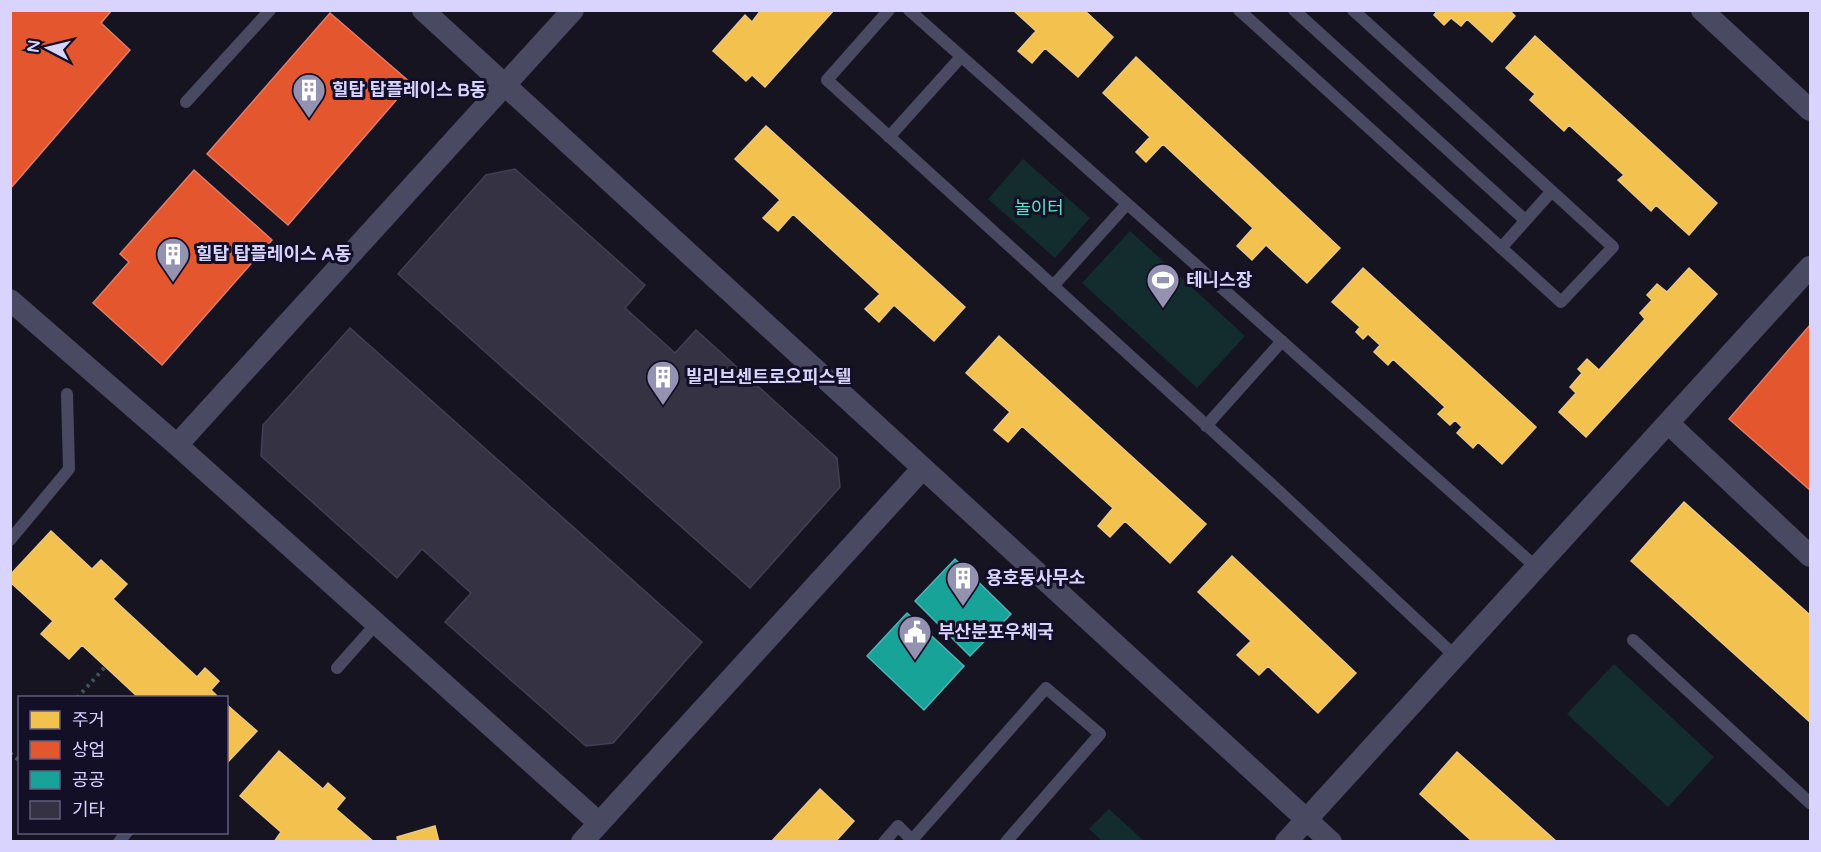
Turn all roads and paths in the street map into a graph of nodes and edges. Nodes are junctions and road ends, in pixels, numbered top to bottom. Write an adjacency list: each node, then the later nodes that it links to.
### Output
1 (270, 10): 12 (lane)
2 (423, 10): 11 (street)
3 (573, 10): 11 (street)
4 (889, 10): 14 (lane)
5 (909, 10): 10 (lane)
6 (1239, 10): 18 (lane)
7 (1294, 10): 17 (lane)
8 (1353, 10): 15 (lane)
9 (1702, 10): 13 (street)
10 (961, 57): 14 (lane); 16 (lane)
11 (505, 85): 26 (street); 27 (street)
12 (186, 102)
13 (1810, 110)
14 (890, 137): 20 (lane)
15 (1551, 192): 17 (lane); 18 (lane)
16 (1127, 204): 20 (lane); 22 (lane)
17 (1525, 220): 18 (lane)
18 (1501, 248)
19 (1810, 267): 24 (street)
20 (1053, 286): 25 (lane)
21 (10, 300): 26 (street)
22 (1282, 341): 25 (lane); 30 (lane)
23 (67, 394): 28 (lane)
24 (1668, 423): 29 (street); 30 (street)
25 (1206, 426): 33 (lane)
26 (177, 445): 31 (street)
27 (923, 468): 38 (street); 39 (street)
28 (10, 540)
29 (1810, 556)
30 (1536, 567): 33 (street)
31 (376, 624): 35 (lane); 39 (street)
32 (1633, 640): 37 (lane)
33 (1455, 656): 38 (street)
34 (105, 667): 36 (path)
35 (337, 668)
36 (80, 696)
37 (1810, 803)
38 (1306, 819): 44 (street); 45 (street)
39 (599, 823): 41 (street)
40 (913, 841): 42 (lane); 43 (lane)
41 (582, 842)
42 (884, 842)
43 (1006, 842)
44 (1286, 842)
45 (1331, 842)

